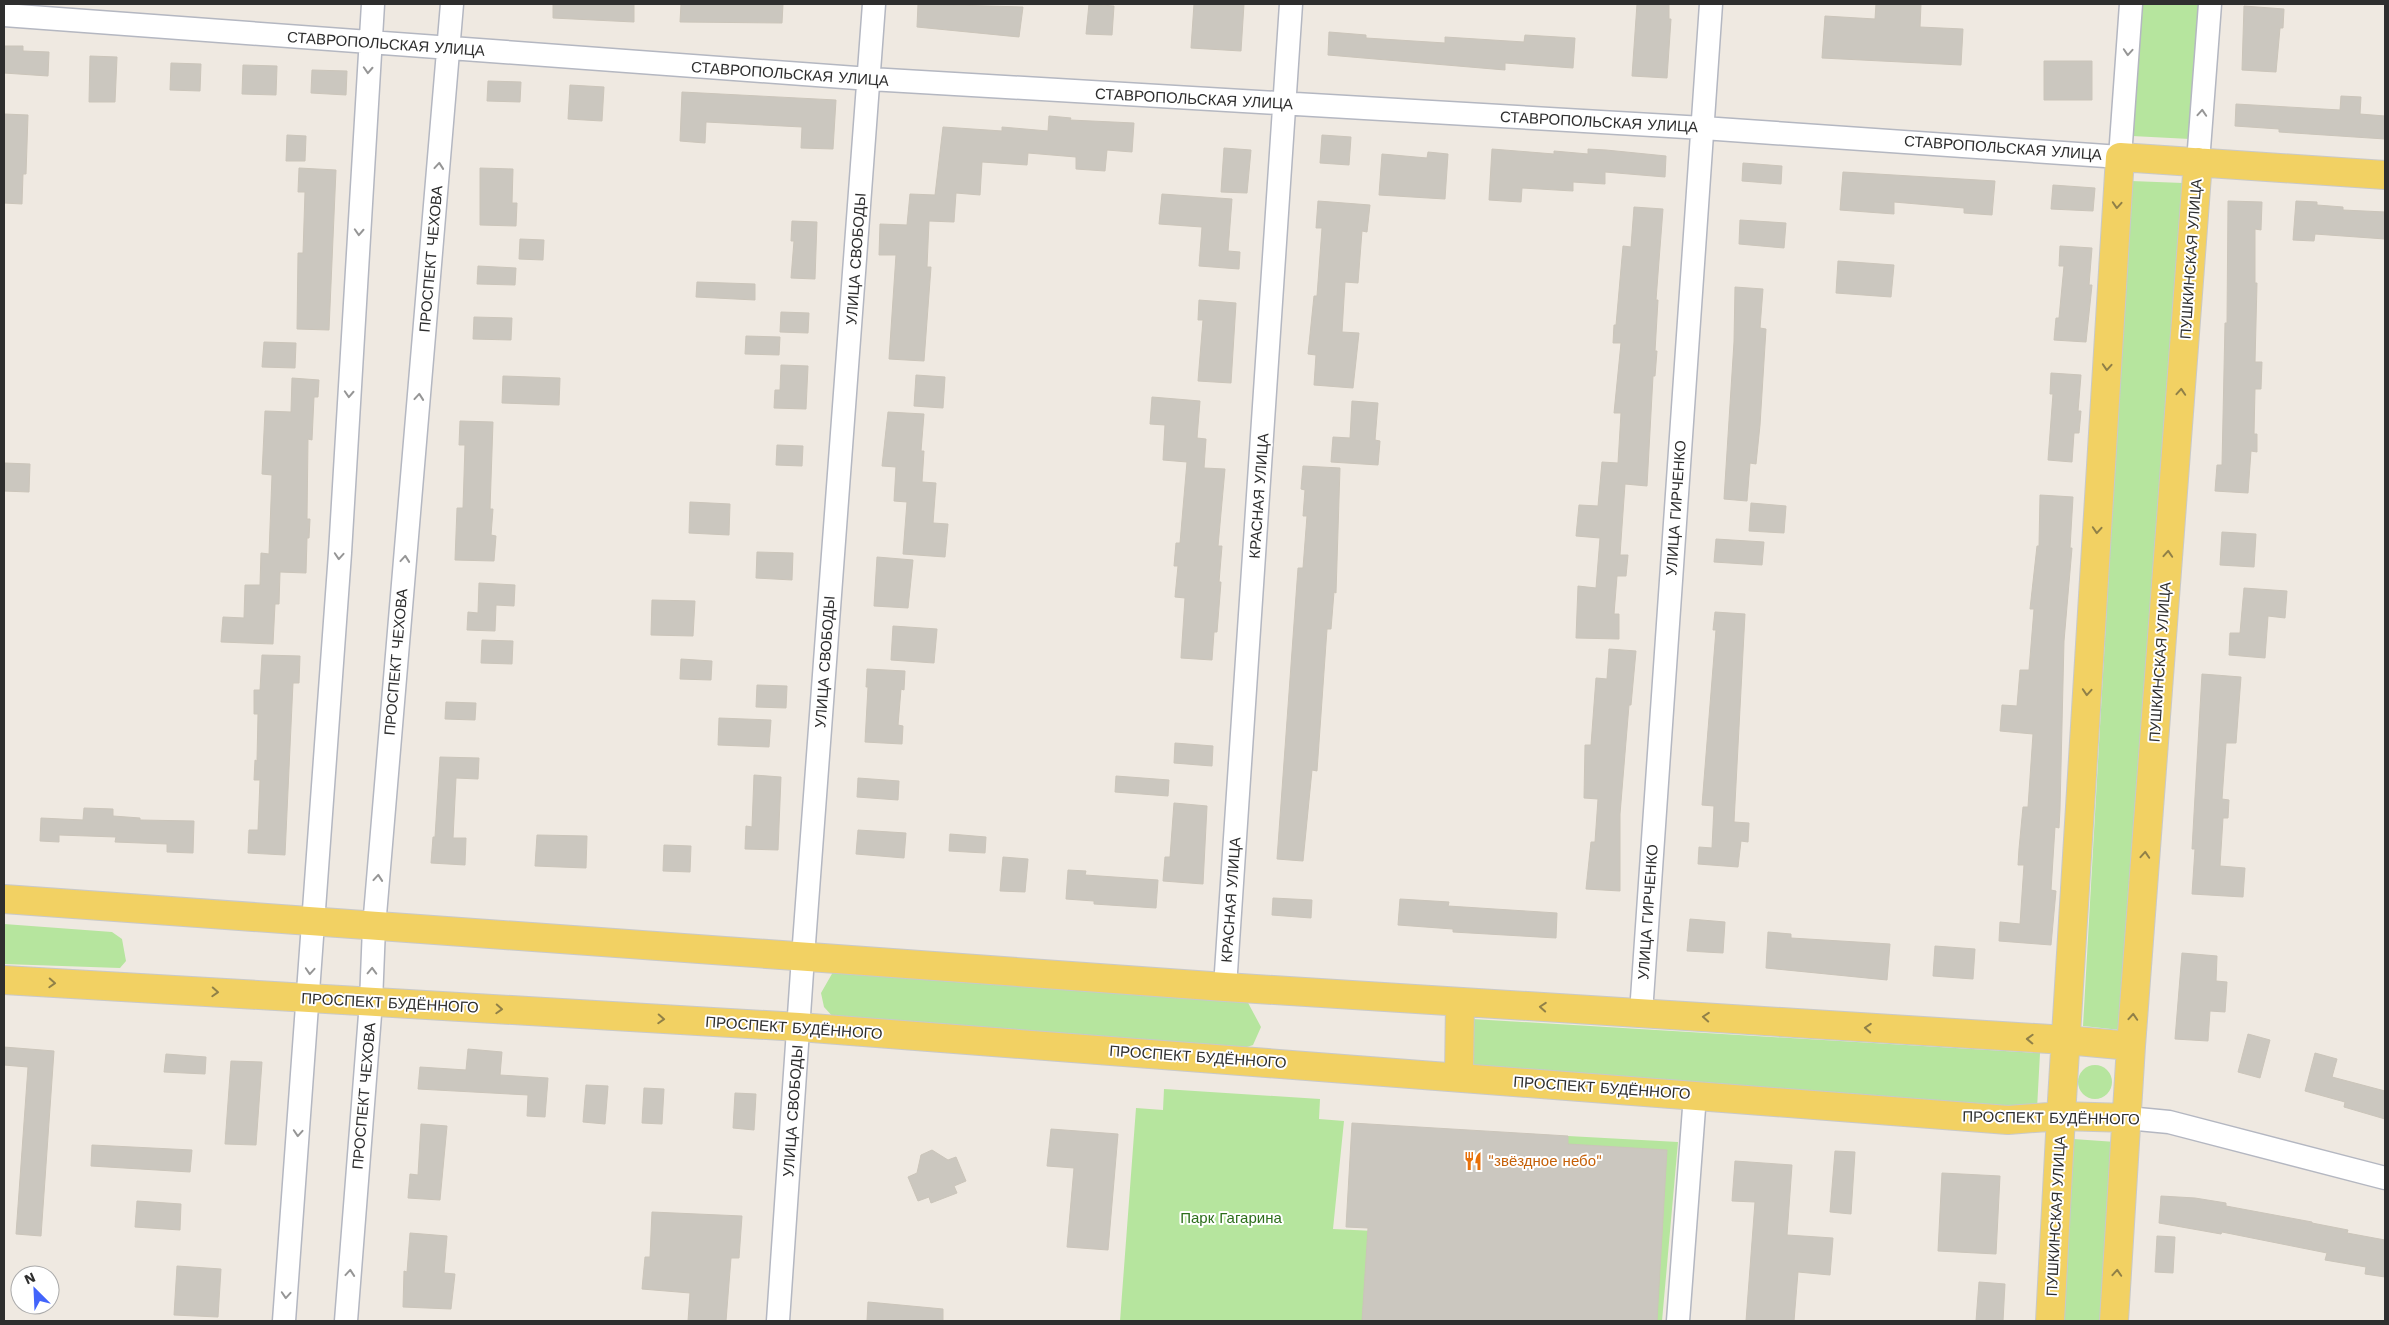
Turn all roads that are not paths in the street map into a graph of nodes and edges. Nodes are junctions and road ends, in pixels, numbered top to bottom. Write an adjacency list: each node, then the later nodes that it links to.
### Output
1 (373, 4): 9 (street)
2 (452, 4): 10 (street, ПРОСПЕКТ ЧЕХОВА)
3 (874, 4): 11 (street, УЛИЦА СВОБОДЫ)
4 (1291, 4): 12 (street, КРАСНАЯ УЛИЦА)
5 (1711, 4): 13 (street, УЛИЦА ГИРЧЕНКО)
6 (2131, 4): 14 (street, ПУШКИНСКАЯ УЛИЦА, one-way to 14)
7 (2210, 4): 15 (street, ПУШКИНСКАЯ УЛИЦА, one-way to 7)
8 (4, 15): 9 (street, СТАВРОПОЛЬСКАЯ УЛИЦА)
9 (370, 43): 10 (street, СТАВРОПОЛЬСКАЯ УЛИЦА); 18 (street, one-way to 18)
10 (449, 49): 11 (street, СТАВРОПОЛЬСКАЯ УЛИЦА); 19 (street, ПРОСПЕКТ ЧЕХОВА, one-way to 10)
11 (870, 80): 12 (street, СТАВРОПОЛЬСКАЯ УЛИЦА); 20 (street, УЛИЦА СВОБОДЫ)
12 (1285, 104): 13 (street, СТАВРОПОЛЬСКАЯ УЛИЦА); 22 (street, КРАСНАЯ УЛИЦА)
13 (1703, 128): 14 (street, СТАВРОПОЛЬСКАЯ УЛИЦА); 26 (street, УЛИЦА ГИРЧЕНКО)
14 (2120, 157): 15 (main road, СТАВРОПОЛЬСКАЯ УЛИЦА); 28 (main road, ПУШКИНСКАЯ УЛИЦА, one-way to 28)
15 (2198, 162): 16 (main road, СТАВРОПОЛЬСКАЯ УЛИЦА); 29 (main road, ПУШКИНСКАЯ УЛИЦА, one-way to 15)
16 (2385, 175)
17 (4, 899): 18 (main road)
18 (313, 922): 19 (main road); 23 (street, one-way to 23)
19 (374, 927): 20 (main road); 24 (street, ПРОСПЕКТ ЧЕХОВА, one-way to 19)
20 (803, 957): 22 (main road); 27 (street, УЛИЦА СВОБОДЫ)
21 (4, 980): 23 (main road, ПРОСПЕКТ БУДЁННОГО, one-way to 23)
22 (1225, 987): 25 (main road)
23 (308, 998): 24 (main road, ПРОСПЕКТ БУДЁННОГО); 35 (street, one-way to 35)
24 (371, 1002): 27 (main road, ПРОСПЕКТ БУДЁННОГО, one-way to 27); 36 (street, ПРОСПЕКТ ЧЕХОВА, one-way to 24)
25 (1460, 1002): 26 (main road, one-way to 25); 30 (main road)
26 (1641, 1013): 28 (main road, one-way to 26)
27 (799, 1027): 30 (main road, ПРОСПЕКТ БУДЁННОГО); 37 (street, УЛИЦА СВОБОДЫ)
28 (2066, 1040): 29 (main road); 32 (main road, ПУШКИНСКАЯ УЛИЦА)
29 (2131, 1046): 33 (main road, ПУШКИНСКАЯ УЛИЦА)
30 (1459, 1077): 31 (main road, ПРОСПЕКТ БУДЁННОГО)
31 (1695, 1095): 32 (main road, ПРОСПЕКТ БУДЁННОГО); 38 (street)
32 (2061, 1116): 33 (main road, ПРОСПЕКТ БУДЁННОГО); 39 (main road, ПУШКИНСКАЯ УЛИЦА)
33 (2127, 1118): 34 (street, ПРОСПЕКТ БУДЁННОГО); 40 (main road, ПУШКИНСКАЯ УЛИЦА, one-way to 33)
34 (2385, 1178)
35 (284, 1321)
36 (346, 1321)
37 (778, 1321)
38 (1678, 1321)
39 (2050, 1321)
40 (2114, 1321)

